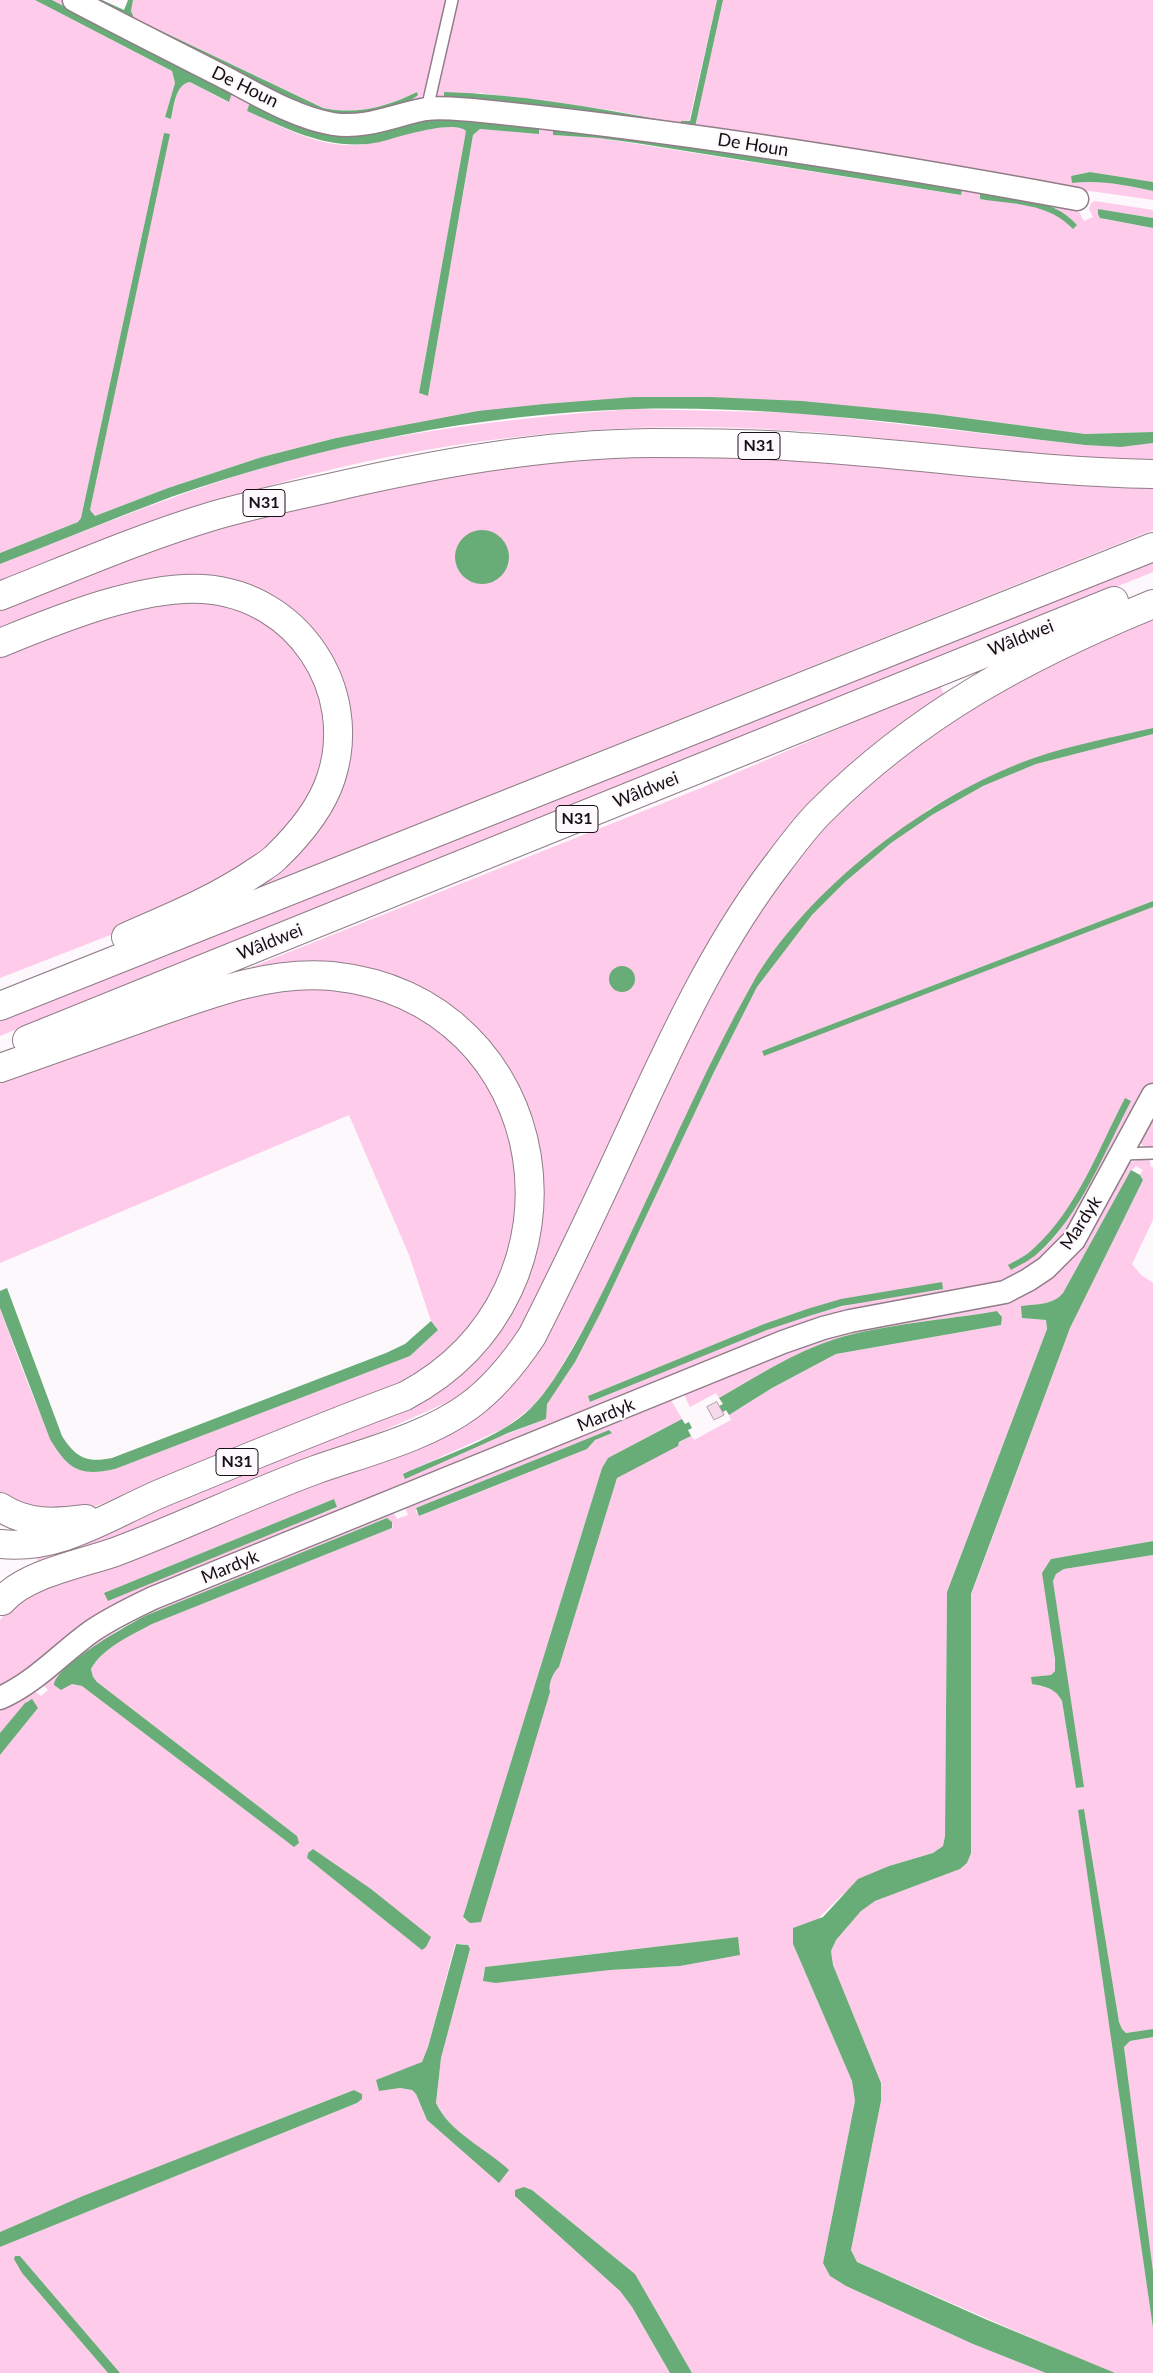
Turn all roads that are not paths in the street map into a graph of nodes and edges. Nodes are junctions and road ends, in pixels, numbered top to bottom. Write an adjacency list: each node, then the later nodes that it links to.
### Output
1 (74, 0): 3 (street, De Houn)
2 (452, 0): 3 (lane)
3 (427, 109): 4 (street, De Houn)
4 (1077, 199)
5 (1153, 474): 8 (highway, N31)
6 (1153, 547): 11 (highway, Wâldwei / N31)
7 (1153, 586): 13 (highway, Wâldwei / N31)
8 (0, 596)
9 (1153, 604): 21 (highway, N31)
10 (0, 643): 11 (highway, N31)
11 (61, 982): 12 (highway, Wâldwei / N31)
12 (0, 1006)
13 (0, 1051)
14 (0, 1068): 18 (highway, N31)
15 (1153, 1095): 17 (street, Mardyk)
16 (1153, 1153): 17 (lane)
17 (1122, 1154): 22 (street, Mardyk)
18 (130, 1506): 19 (highway, N31); 20 (highway, N31)
19 (0, 1507)
20 (0, 1544)
21 (1, 1590)
22 (0, 1698)

